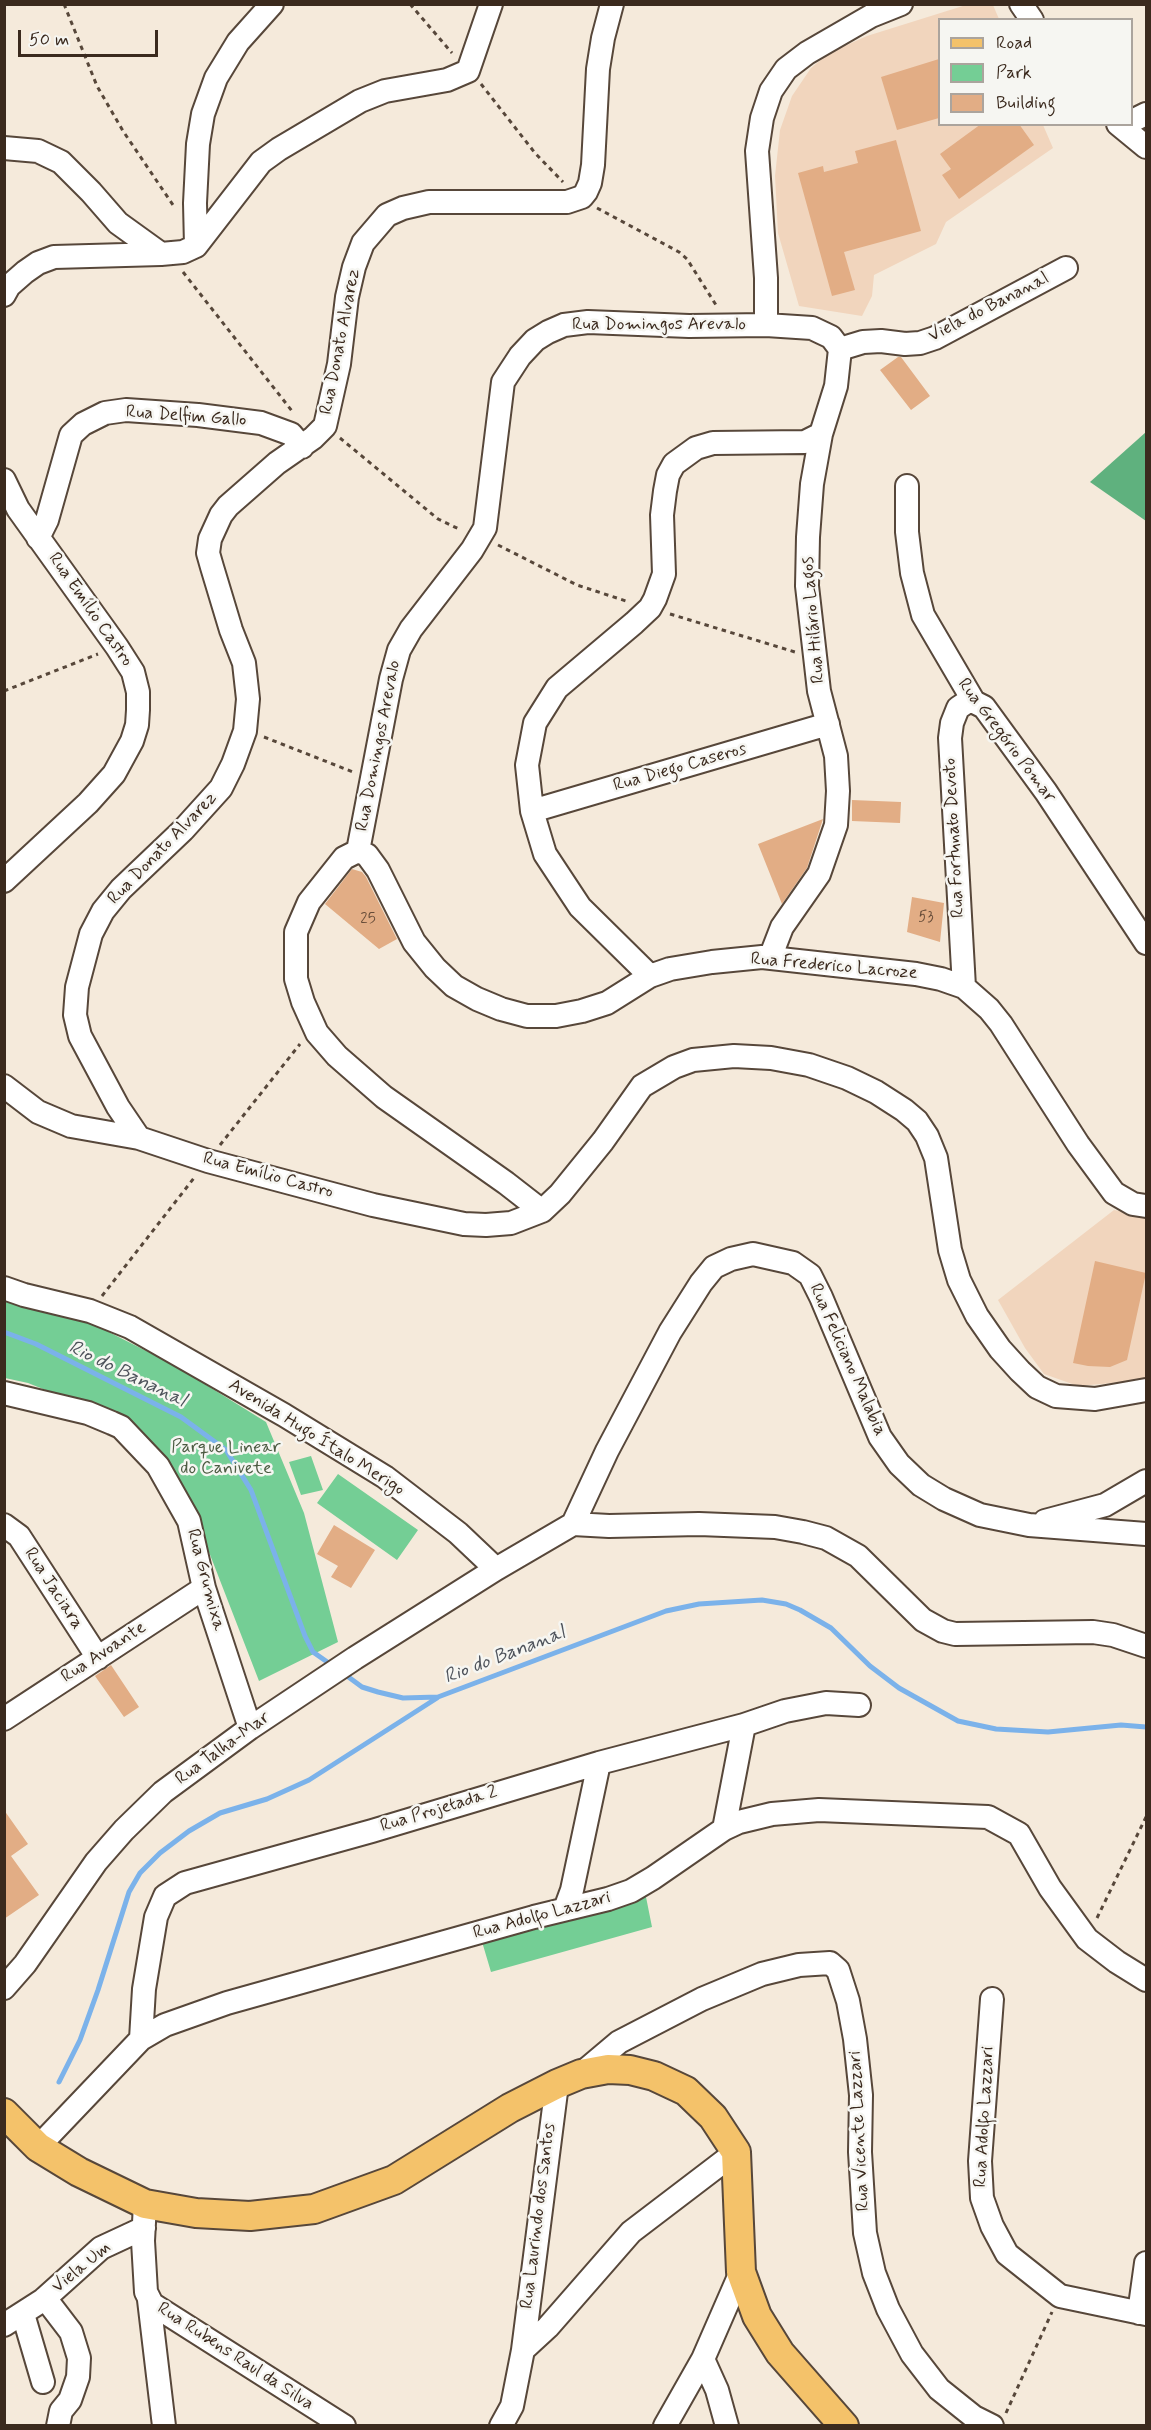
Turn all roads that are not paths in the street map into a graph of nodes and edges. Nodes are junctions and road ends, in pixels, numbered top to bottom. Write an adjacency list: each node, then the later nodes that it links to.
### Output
1 (272, 4): 10 (street)
2 (491, 4): 10 (street)
3 (612, 4): 17 (street, Rua Donato Alvarez)
4 (901, 4): 14 (street, Rua Domingos Arevalo)
5 (1021, 4): 6 (street)
6 (1031, 18)
7 (1126, 126): 8 (street)
8 (1146, 147)
9 (4, 148): 11 (street)
10 (196, 246): 11 (street)
11 (161, 254): 13 (street)
12 (1066, 268): 15 (street, Viela do Bananal)
13 (4, 295)
14 (766, 325): 15 (street); 24 (street, Rua Domingos Arevalo)
15 (840, 349): 16 (street, Rua Hilário Lagos)
16 (821, 434): 22 (street, Rua Hilário Lagos); 23 (street)
17 (313, 437): 20 (street, Rua Delfim Gallo); 31 (street, Rua Donato Alvarez)
18 (4, 480): 20 (street, Rua Emílio Castro)
19 (907, 486): 21 (street, Rua Gregório Pomar)
20 (38, 538): 25 (street, Rua Emílio Castro)
21 (974, 702): 26 (street, Rua Gregório Pomar); 29 (street, Rua Fortunato Devoto)
22 (828, 724): 23 (street, Rua Diego Caseros); 27 (street, Rua Hilário Lagos)
23 (532, 811): 28 (street)
24 (358, 851): 28 (street, Rua Frederico Lacroze); 33 (street, Rua Domingos Arevalo)
25 (4, 881)
26 (1146, 943)
27 (770, 958): 28 (street, Rua Frederico Lacroze); 29 (street, Rua Frederico Lacroze)
28 (650, 976)
29 (964, 987): 32 (street, Rua Frederico Lacroze)
30 (4, 1086): 31 (street, Rua Emílio Castro)
31 (139, 1138): 33 (street, Rua Emílio Castro)
32 (1146, 1206)
33 (542, 1211): 35 (street)
34 (4, 1288): 42 (street, Avenida Hugo Ítalo Merigo)
35 (1146, 1390)
36 (4, 1393): 43 (street, Rua Grumixa)
37 (1146, 1481): 40 (street)
38 (573, 1524): 40 (street, Rua Feliciano Malabia); 42 (street); 44 (street)
39 (4, 1525): 45 (street, Rua Jaciara)
40 (1029, 1525): 41 (street, Rua Feliciano Malabia)
41 (1146, 1534)
42 (496, 1569): 49 (street, Rua Talha-Mar)
43 (204, 1588): 45 (street, Rua Avoante); 49 (street, Rua Grumixa)
44 (1146, 1646)
45 (98, 1658): 47 (street, Rua Avoante)
46 (859, 1706): 48 (street, Rua Projetada 2)
47 (4, 1719)
48 (744, 1725): 50 (street, Rua Projetada 2); 51 (street)
49 (250, 1728): 54 (street, Rua Talha-Mar)
50 (599, 1763): 52 (street); 56 (street, Rua Projetada 2)
51 (724, 1829): 52 (street, Rua Adolfo Lazzari); 53 (street, Rua Adolfo Lazzari)
52 (565, 1909): 56 (street, Rua Adolfo Lazzari)
53 (1146, 1980)
54 (4, 1988)
55 (992, 1999): 66 (street, Rua Adolfo Lazzari)
56 (141, 2039): 59 (street, Rua Adolfo Lazzari)
57 (569, 2079): 60 (main road); 61 (main road); 68 (street, Rua Laurindo dos Santos); 72 (street, Rua Vicente Lazzari)
58 (4, 2113): 59 (main road)
59 (38, 2147): 61 (main road)
60 (736, 2152): 63 (main road); 68 (street)
61 (144, 2216): 64 (street, Viela Um); 65 (street, Rua Rubens Raul da Silva)
62 (1146, 2263): 66 (street)
63 (741, 2272): 69 (street); 79 (main road)
64 (45, 2298): 67 (street, Viela Um); 73 (street)
65 (149, 2300): 74 (street); 75 (street, Rua Rubens Raul da Silva)
66 (1143, 2314)
67 (14, 2320): 70 (street)
68 (523, 2349): 71 (street)
69 (703, 2360): 77 (street); 78 (street)
70 (43, 2382)
71 (514, 2416): 76 (street)
72 (999, 2420)
73 (58, 2426)
74 (164, 2426)
75 (344, 2426)
76 (501, 2426)
77 (665, 2426)
78 (727, 2426)
79 (844, 2426)

